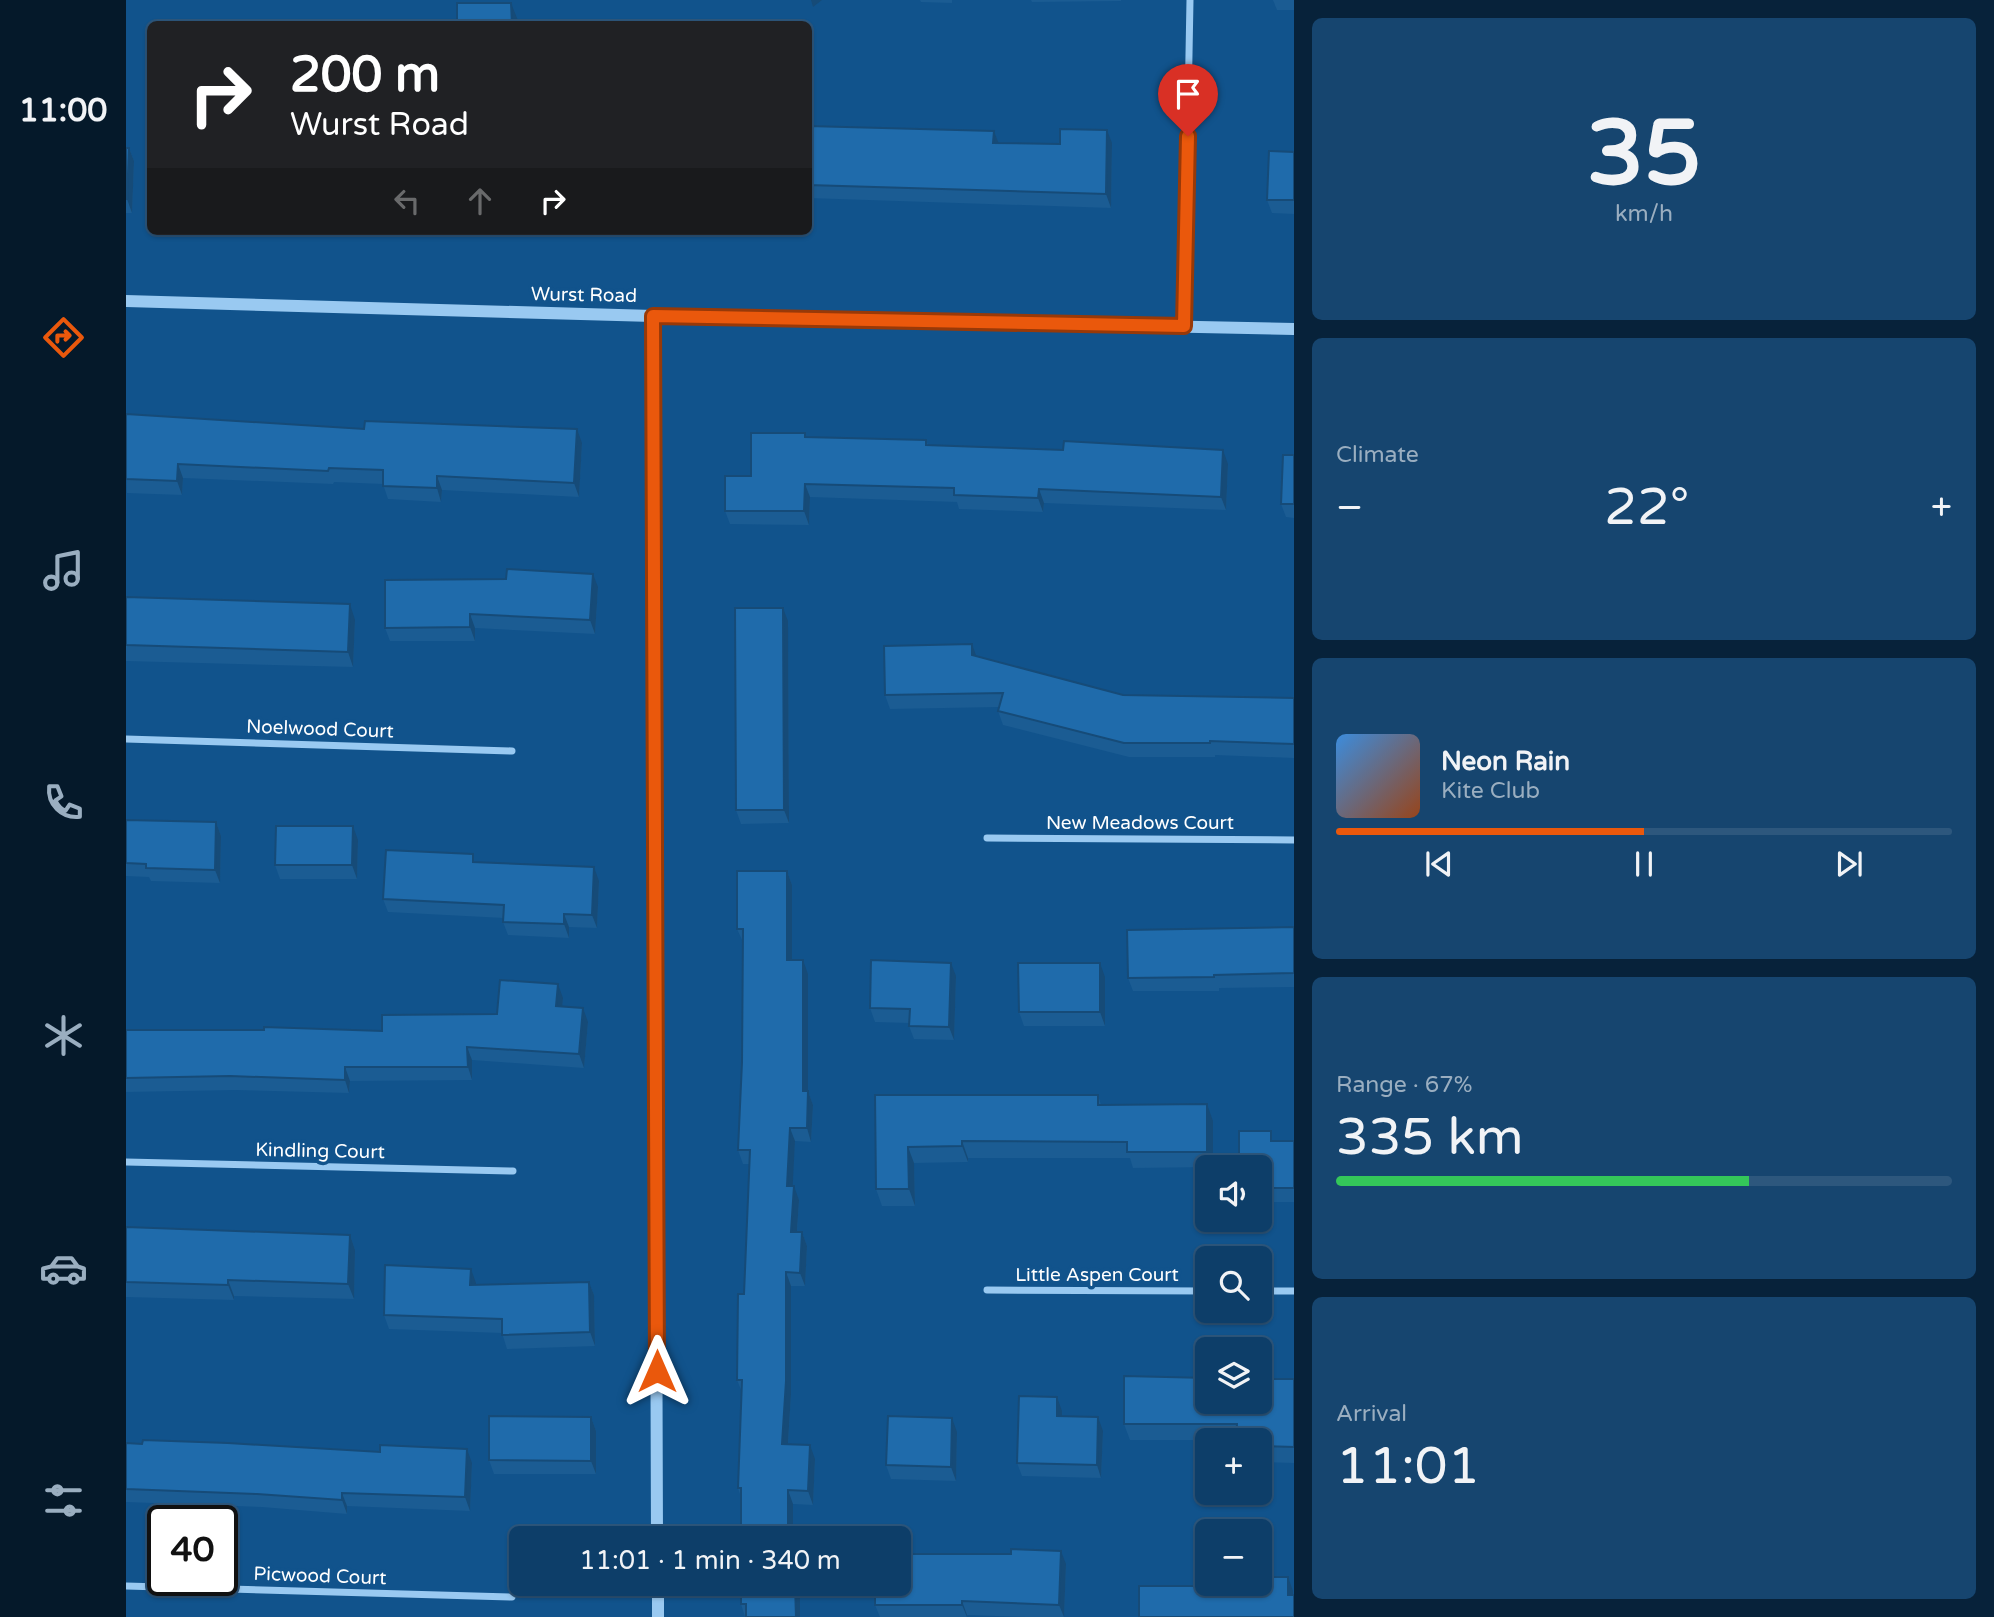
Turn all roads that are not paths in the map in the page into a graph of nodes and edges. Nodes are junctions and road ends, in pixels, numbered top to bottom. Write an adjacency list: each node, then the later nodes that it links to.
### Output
1 (1190, 0): 4 (street)
2 (126, 301): 3 (street, Wurst Road)
3 (653, 316): 4 (street, Wurst Road); 16 (street)
4 (1184, 326): 5 (street, Wurst Road)
5 (1294, 330)
6 (126, 739): 7 (street, Noelwood Court)
7 (512, 751)
8 (987, 838): 9 (street, New Meadows Court)
9 (1294, 840)
10 (126, 1163): 11 (street, Kindling Court)
11 (513, 1171)
12 (987, 1290): 13 (street, Little Aspen Court)
13 (1195, 1291)
14 (1272, 1291): 15 (street)
15 (1294, 1291)
16 (657, 1526)
17 (126, 1586): 19 (street, Picwood Court)
18 (658, 1596): 20 (street)
19 (512, 1597)
20 (658, 1617)

